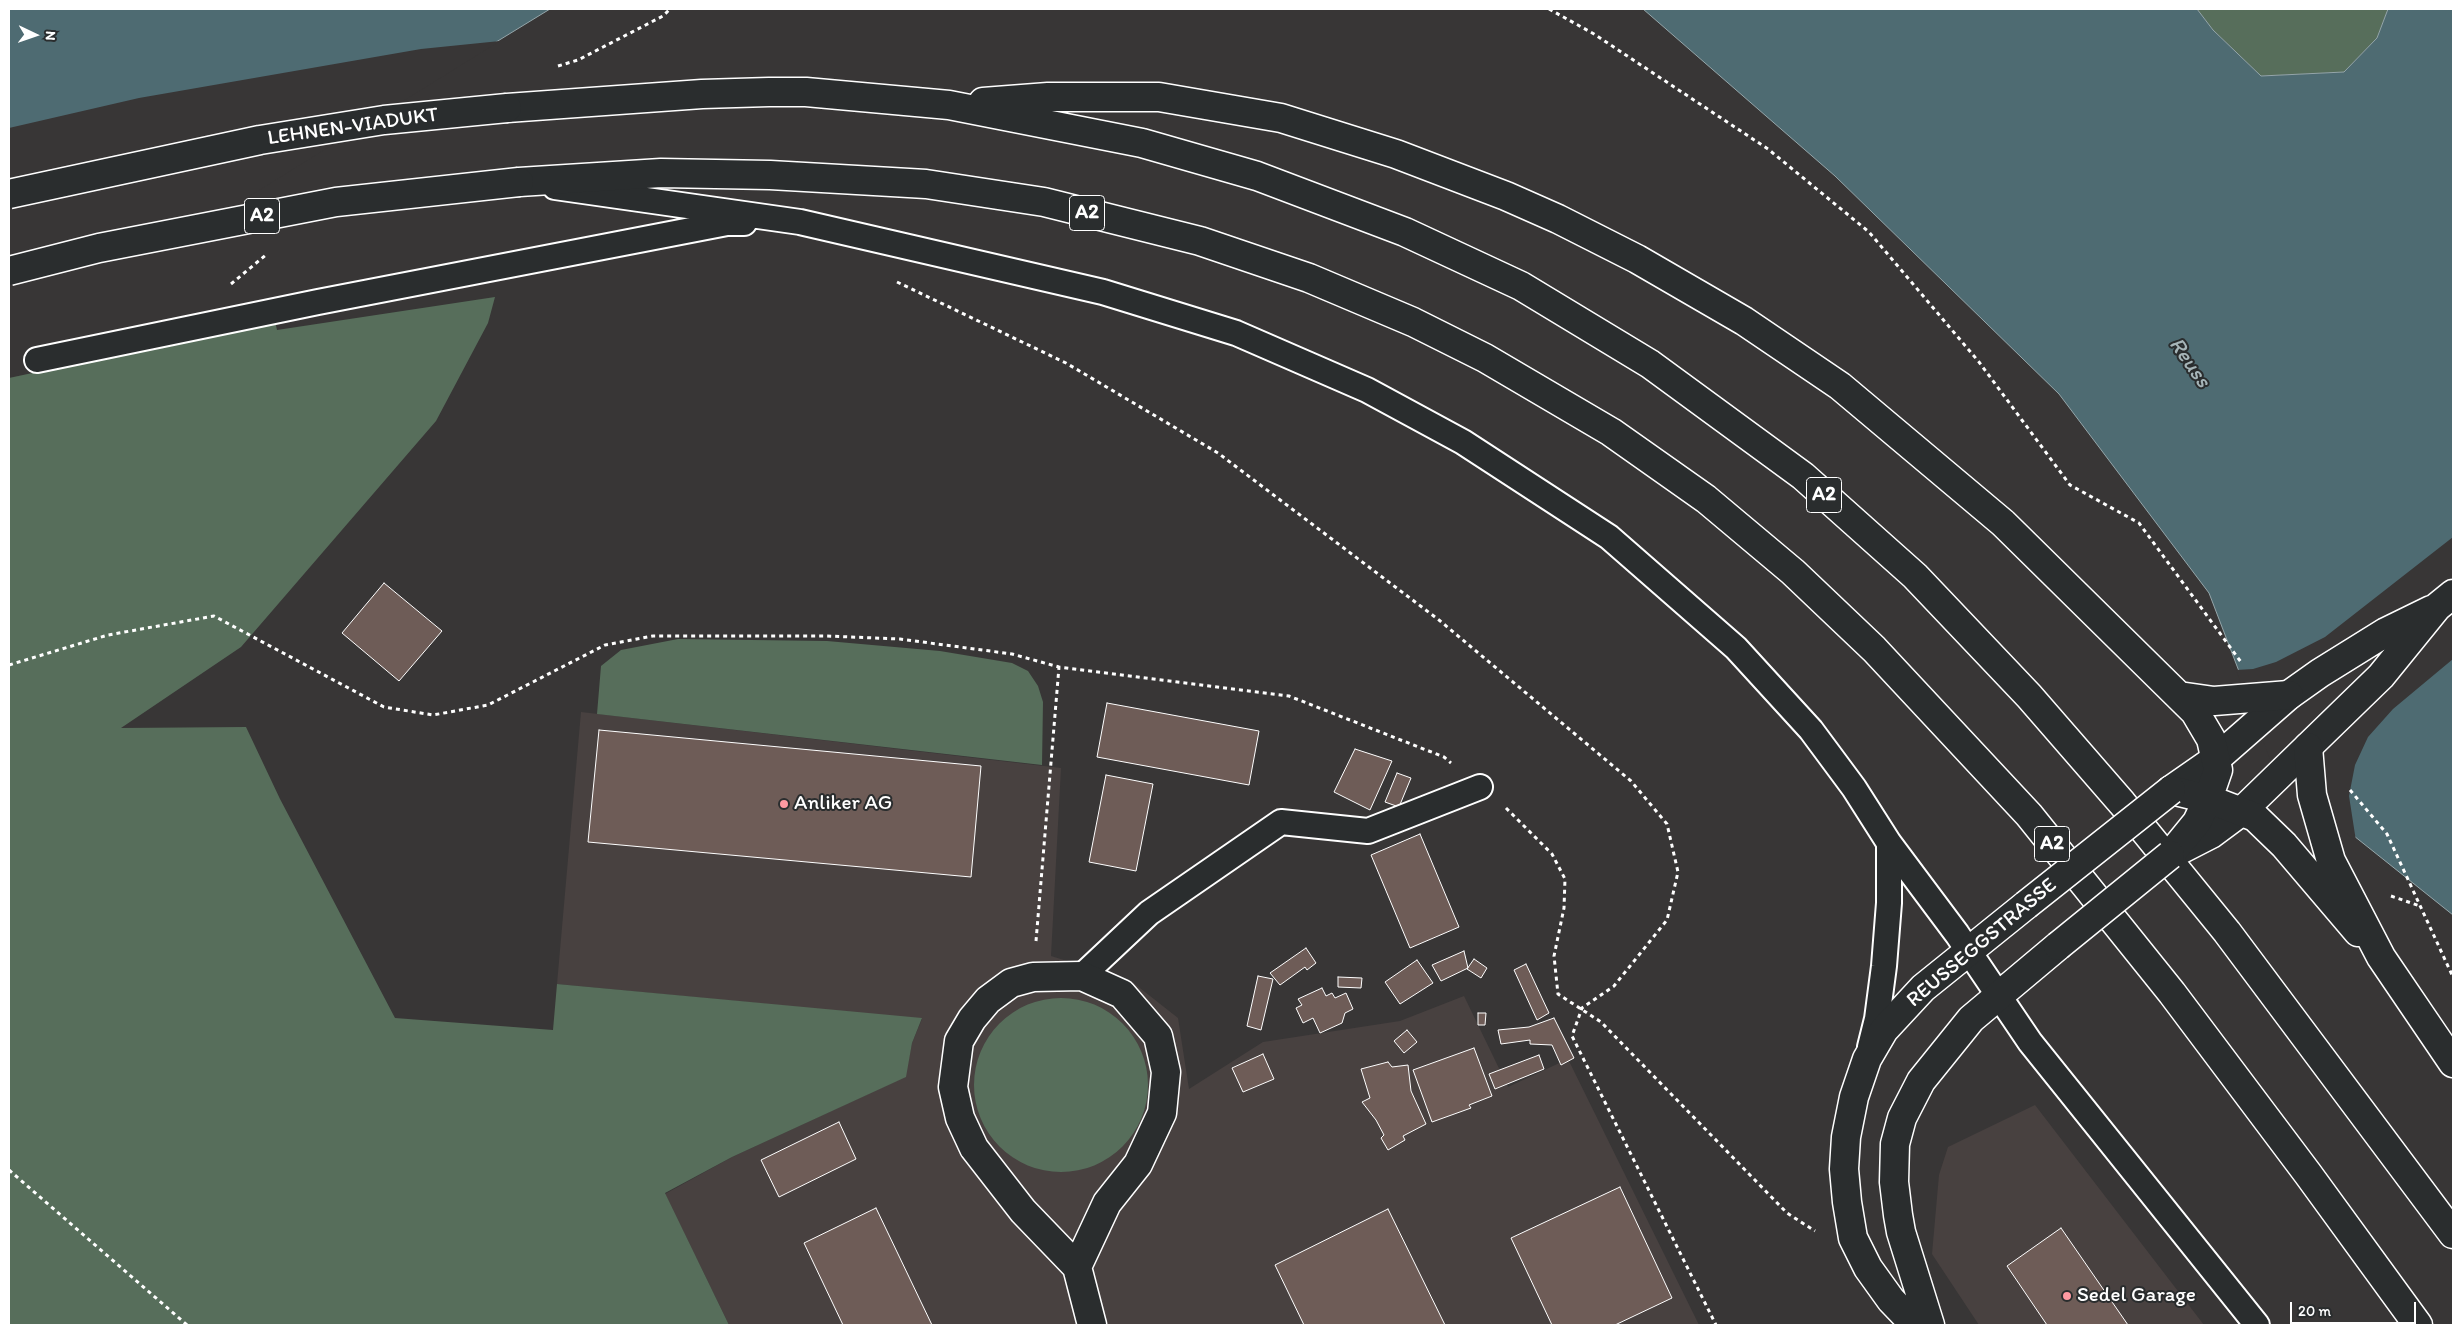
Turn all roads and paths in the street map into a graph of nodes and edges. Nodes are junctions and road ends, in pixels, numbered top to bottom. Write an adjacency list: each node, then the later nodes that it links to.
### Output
1 (1549, 9): 14 (path)
2 (949, 105): 4 (main road, LEHNEN-VIADUKT / A2, bridge); 16 (main road); 36 (main road, A2)
3 (519, 182): 5 (lane); 7 (main road, A2, bridge); 45 (main road, A2)
4 (9, 194)
5 (800, 222): 10 (lane); 24 (lane)
6 (272, 250): 9 (path)
7 (9, 271)
8 (893, 280): 32 (path)
9 (228, 287)
10 (37, 360)
11 (2445, 601): 15 (main road, REUSSEGGSTRASSE); 17 (main road)
12 (9, 665): 13 (path)
13 (1059, 667): 19 (path); 26 (path)
14 (2245, 668)
15 (2290, 695): 16 (main road); 18 (main road, REUSSEGGSTRASSE)
16 (2179, 696): 18 (main road)
17 (2308, 747): 23 (main road); 28 (main road)
18 (2217, 758): 20 (main road, REUSSEGGSTRASSE); 22 (main road)
19 (1480, 787): 29 (lane); 32 (path)
20 (2171, 790): 22 (main road); 27 (main road, REUSSEGGSTRASSE, bridge)
21 (2350, 790): 30 (path)
22 (2208, 799): 23 (main road); 25 (main road)
23 (2242, 811): 25 (main road); 28 (main road)
24 (1889, 843): 27 (lane); 33 (lane)
25 (2170, 855): 31 (main road, bridge)
26 (1036, 948)
27 (1969, 951): 31 (lane); 33 (main road, REUSSEGGSTRASSE)
28 (2382, 957): 34 (main road)
29 (1082, 976): 38 (main road); 38 (main road)
30 (2453, 977)
31 (1998, 994): 43 (main road); 44 (lane)
32 (1582, 1008): 37 (path); 41 (path)
33 (1867, 1059): 42 (main road, REUSSEGGSTRASSE)
34 (2453, 1063)
35 (9, 1170): 39 (path)
36 (2453, 1234)
37 (1823, 1236)
38 (1077, 1267): 40 (main road)
39 (188, 1325)
40 (1092, 1325)
41 (1716, 1325)
42 (1915, 1325)
43 (1930, 1325)
44 (2257, 1325)
45 (2418, 1325)

